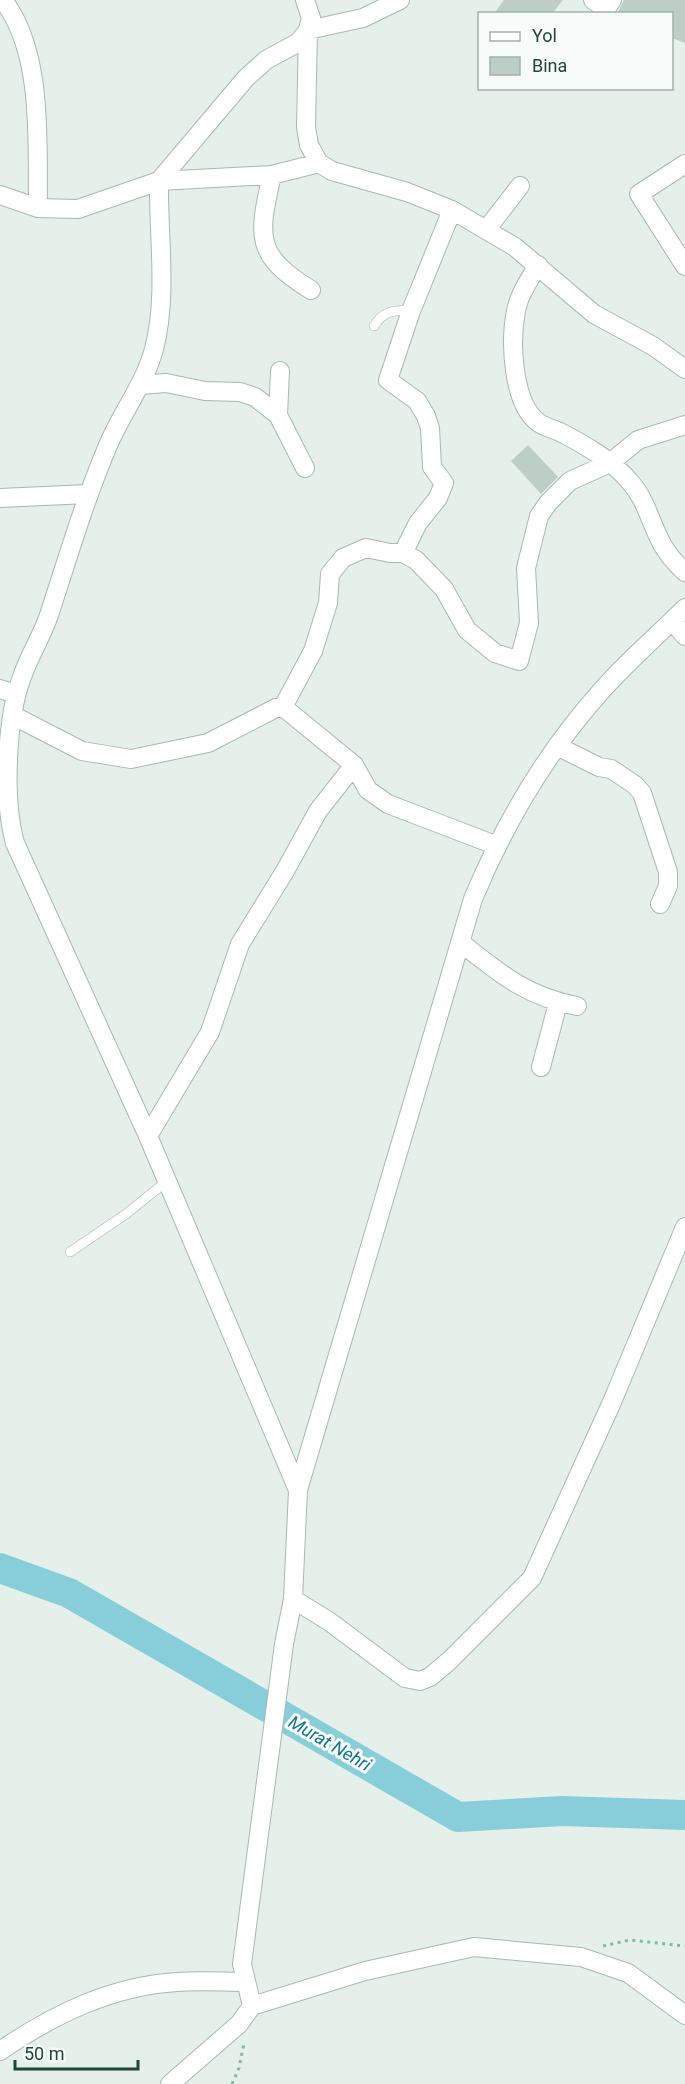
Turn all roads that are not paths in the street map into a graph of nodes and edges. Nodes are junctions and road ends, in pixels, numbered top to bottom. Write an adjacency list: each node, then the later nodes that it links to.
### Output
1 (3, 0): 13 (street)
2 (305, 0): 6 (street)
3 (400, 0): 6 (street)
4 (593, 0): 5 (street)
5 (612, 0)
6 (308, 30): 7 (street); 10 (street)
7 (320, 163): 9 (street); 14 (street)
8 (685, 164): 17 (street)
9 (272, 175): 10 (street); 18 (street)
10 (159, 181): 13 (street); 23 (street)
11 (520, 186): 15 (street)
12 (0, 195): 13 (street)
13 (38, 208)
14 (452, 210): 15 (street); 19 (street)
15 (486, 230): 16 (street)
16 (538, 266): 21 (street); 26 (street)
17 (685, 266)
18 (311, 290)
19 (411, 311): 20 (lane); 30 (street)
20 (374, 326)
21 (685, 369)
22 (280, 371): 24 (street)
23 (140, 385): 24 (street); 28 (street)
24 (278, 415): 27 (street)
25 (685, 425): 26 (street)
26 (610, 463): 30 (street); 31 (street)
27 (305, 468)
28 (88, 494): 29 (street); 35 (street)
29 (0, 498)
30 (403, 553): 36 (street)
31 (685, 572)
32 (685, 608): 33 (street)
33 (672, 621): 34 (street); 38 (street)
34 (685, 636)
35 (8, 692): 37 (street)
36 (283, 707): 37 (street); 39 (street)
37 (14, 716): 40 (street)
38 (557, 746): 41 (street); 42 (street)
39 (354, 765): 41 (street); 47 (street)
40 (3, 802): 47 (street)
41 (495, 845): 43 (street)
42 (660, 904)
43 (460, 942): 44 (street); 51 (street)
44 (558, 1003): 45 (street); 46 (street)
45 (577, 1006)
46 (541, 1067)
47 (148, 1136): 48 (street)
48 (167, 1181): 50 (lane); 51 (street)
49 (685, 1227): 52 (street)
50 (70, 1252)
51 (298, 1490): 52 (street)
52 (293, 1599): 53 (street)
53 (246, 1982): 54 (street); 56 (street)
54 (252, 2006): 55 (street); 57 (street)
55 (685, 2015)
56 (0, 2051)
57 (170, 2084)

